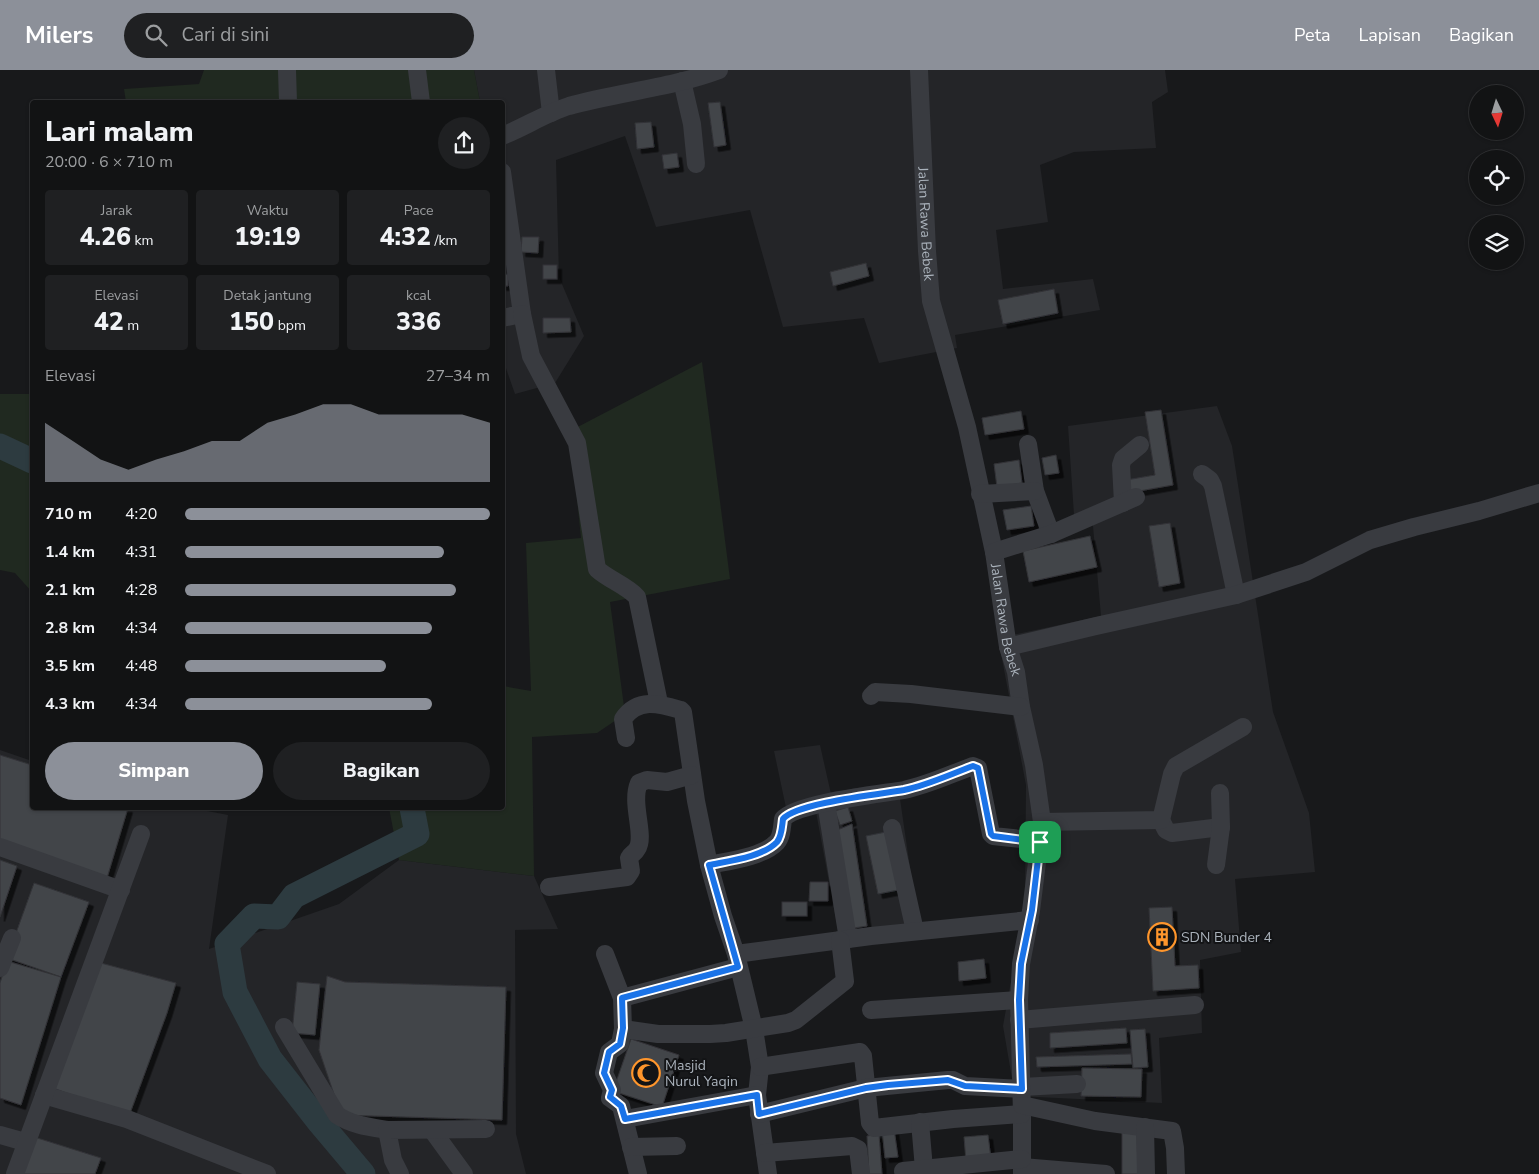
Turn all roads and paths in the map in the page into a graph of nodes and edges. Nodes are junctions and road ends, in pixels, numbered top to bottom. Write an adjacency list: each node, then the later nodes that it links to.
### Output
1 (287, 70): 7 (street)
2 (417, 70): 8 (street)
3 (546, 70): 9 (street)
4 (719, 70): 6 (street)
5 (919, 70): 20 (street, Jalan Rawa Bebek)
6 (682, 82): 9 (street); 11 (street)
7 (288, 100)
8 (421, 100)
9 (551, 113): 10 (street)
10 (505, 135)
11 (696, 164)
12 (505, 193): 13 (street)
13 (522, 314): 14 (street); 26 (street)
14 (505, 317)
15 (1028, 444): 18 (street)
16 (1140, 445): 21 (street)
17 (1202, 474): 23 (street)
18 (1035, 491): 20 (street); 21 (street)
19 (1539, 493): 23 (street)
20 (980, 494): 22 (street, Jalan Rawa Bebek)
21 (1051, 534): 22 (street)
22 (994, 552): 24 (street, Jalan Rawa Bebek)
23 (1236, 595): 24 (street)
24 (1008, 647): 27 (street, Jalan Rawa Bebek)
25 (871, 696): 27 (street)
26 (659, 704): 29 (street); 30 (street)
27 (1021, 707): 34 (street, Jalan Rawa Bebek)
28 (1243, 727): 33 (street)
29 (626, 738)
30 (692, 775): 40 (street); 42 (street)
31 (1220, 793): 35 (street)
32 (826, 803): 38 (street); 40 (street); 47 (street)
33 (1161, 820): 34 (street); 35 (street)
34 (1042, 822): 38 (street, Jalan Rawa Bebek)
35 (1221, 827): 41 (street)
36 (892, 828): 45 (street)
37 (141, 834): 43 (street)
38 (1040, 842): 44 (street, Jalan Rawa Bebek)
39 (0, 847): 43 (street)
40 (709, 865): 49 (street)
41 (1216, 865)
42 (549, 887)
43 (121, 890): 62 (street)
44 (1030, 920): 45 (street); 52 (street, Jalan Rawa Bebek)
45 (915, 932): 47 (street)
46 (12, 938): 50 (street)
47 (844, 940): 49 (street); 58 (street)
48 (605, 954): 51 (street)
49 (737, 960): 51 (street); 58 (street)
50 (1, 962)
51 (622, 998): 57 (street)
52 (1019, 1000): 54 (street); 55 (street, Jalan Rawa Bebek)
53 (1195, 1005): 55 (street)
54 (871, 1010)
55 (1019, 1020): 64 (street, Jalan Rawa Bebek)
56 (284, 1027): 70 (street)
57 (623, 1028): 58 (street); 66 (street)
58 (754, 1029): 59 (street)
59 (760, 1067): 61 (street); 63 (street)
60 (1077, 1084): 64 (street)
61 (866, 1088): 64 (street); 65 (street); 67 (street)
62 (44, 1094): 73 (street); 81 (street)
63 (757, 1095): 65 (street); 66 (street)
64 (1022, 1099): 67 (street); 68 (street); 77 (street, Jalan Rawa Bebek)
65 (759, 1114): 76 (street)
66 (625, 1119): 75 (street)
67 (920, 1122): 78 (street)
68 (1145, 1128): 88 (street); 89 (street)
69 (486, 1129): 71 (street)
70 (387, 1130): 71 (street); 82 (street)
71 (432, 1130): 83 (street)
72 (0, 1135): 73 (street)
73 (25, 1142): 80 (street)
74 (676, 1146): 75 (street)
75 (631, 1147): 84 (street)
76 (765, 1153): 85 (street); 86 (street)
77 (1022, 1167): 78 (street); 87 (street)
78 (924, 1169): 79 (street)
79 (903, 1171)
80 (15, 1174)
81 (267, 1174)
82 (400, 1174)
83 (464, 1174)
84 (638, 1174)
85 (768, 1174)
86 (861, 1174)
87 (1106, 1174)
88 (1146, 1174)
89 (1176, 1174)

